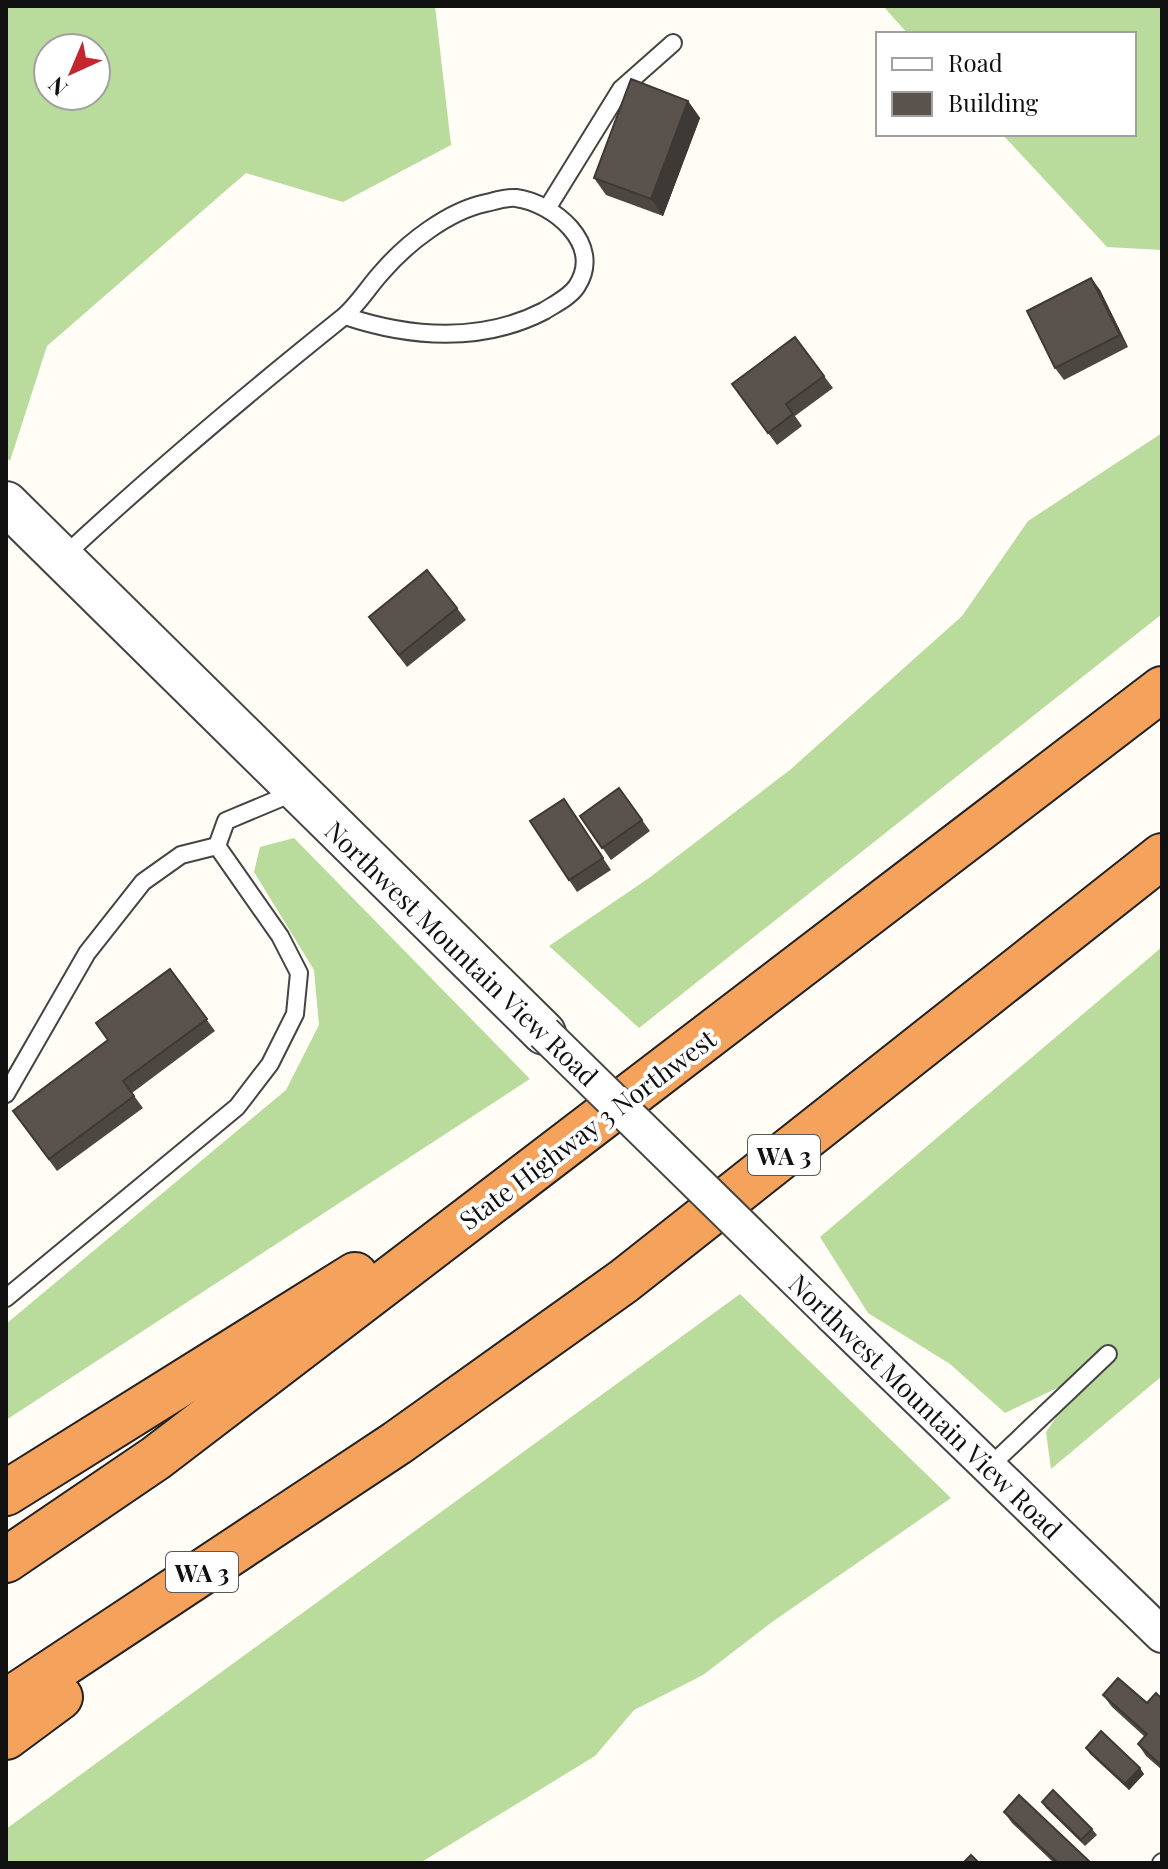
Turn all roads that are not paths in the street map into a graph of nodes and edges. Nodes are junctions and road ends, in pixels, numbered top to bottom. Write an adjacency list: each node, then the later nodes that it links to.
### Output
1 (673, 43): 2 (lane)
2 (548, 207): 3 (lane); 3 (lane)
3 (345, 316): 5 (lane)
4 (6, 503): 5 (street, Northwest Mountain View Road)
5 (61, 558): 7 (street, Northwest Mountain View Road)
6 (1162, 689): 12 (highway, State Highway 3 Northwest)
7 (297, 791): 8 (lane); 10 (street, Northwest Mountain View Road)
8 (217, 846): 11 (lane); 13 (lane)
9 (1162, 856): 15 (highway, WA 3)
10 (544, 1033): 16 (street, Northwest Mountain View Road, bridge)
11 (6, 1094)
12 (587, 1129): 17 (highway); 18 (highway, State Highway 3 Northwest)
13 (6, 1298)
14 (1108, 1354): 16 (lane)
15 (397, 1443): 20 (highway, WA 3); 21 (highway)
16 (989, 1467): 19 (street, Northwest Mountain View Road)
17 (6, 1493)
18 (6, 1560)
19 (1162, 1635)
20 (6, 1702)
21 (6, 1737)

